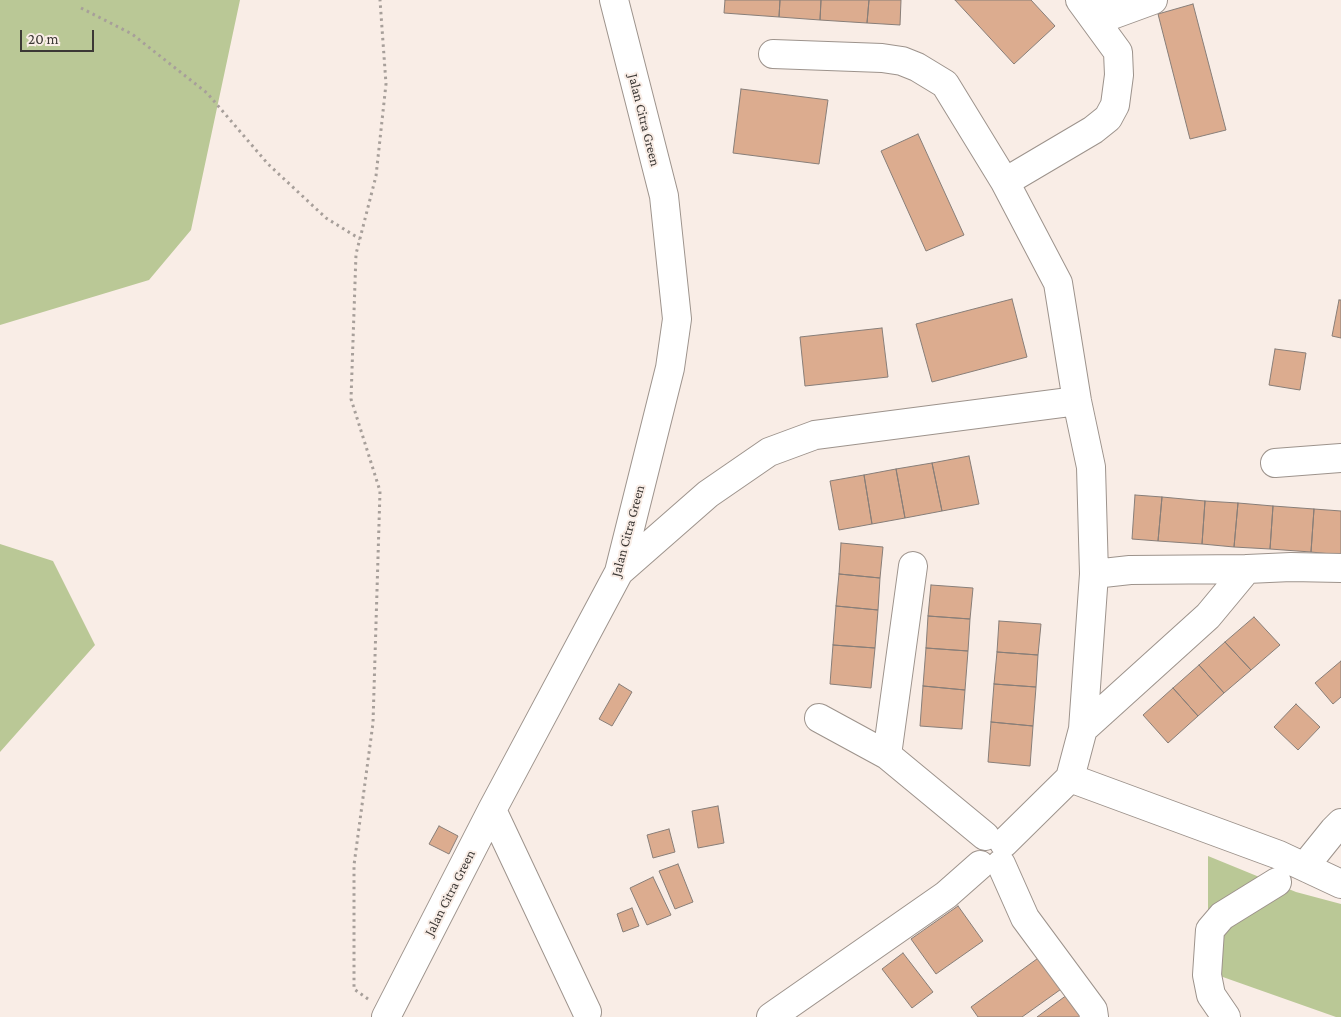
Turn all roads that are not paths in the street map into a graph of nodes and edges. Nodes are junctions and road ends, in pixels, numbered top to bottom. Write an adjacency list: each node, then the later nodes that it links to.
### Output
1 (614, 0): 13 (street, Jalan Citra Green)
2 (1080, 0): 6 (street)
3 (1093, 0): 4 (street)
4 (1153, 0)
5 (773, 54): 6 (street)
6 (1004, 182): 7 (street)
7 (1077, 401): 13 (street); 14 (street)
8 (1341, 458): 9 (street)
9 (1275, 462)
10 (913, 566): 17 (street)
11 (1341, 568): 12 (street)
12 (1247, 569): 14 (street); 16 (street)
13 (619, 572): 19 (street, Jalan Citra Green)
14 (1094, 574): 16 (street)
15 (819, 718): 17 (street)
16 (1083, 729): 18 (street)
17 (887, 755): 21 (street)
18 (1070, 778): 21 (street); 22 (street)
19 (492, 810): 24 (street); 25 (street, Jalan Citra Green)
20 (1341, 823): 22 (street)
21 (993, 852): 26 (street); 27 (street)
22 (1290, 866): 23 (street); 28 (street)
23 (1341, 884)
24 (587, 1012)
25 (388, 1015)
26 (771, 1017)
27 (1094, 1017)
28 (1226, 1017)

